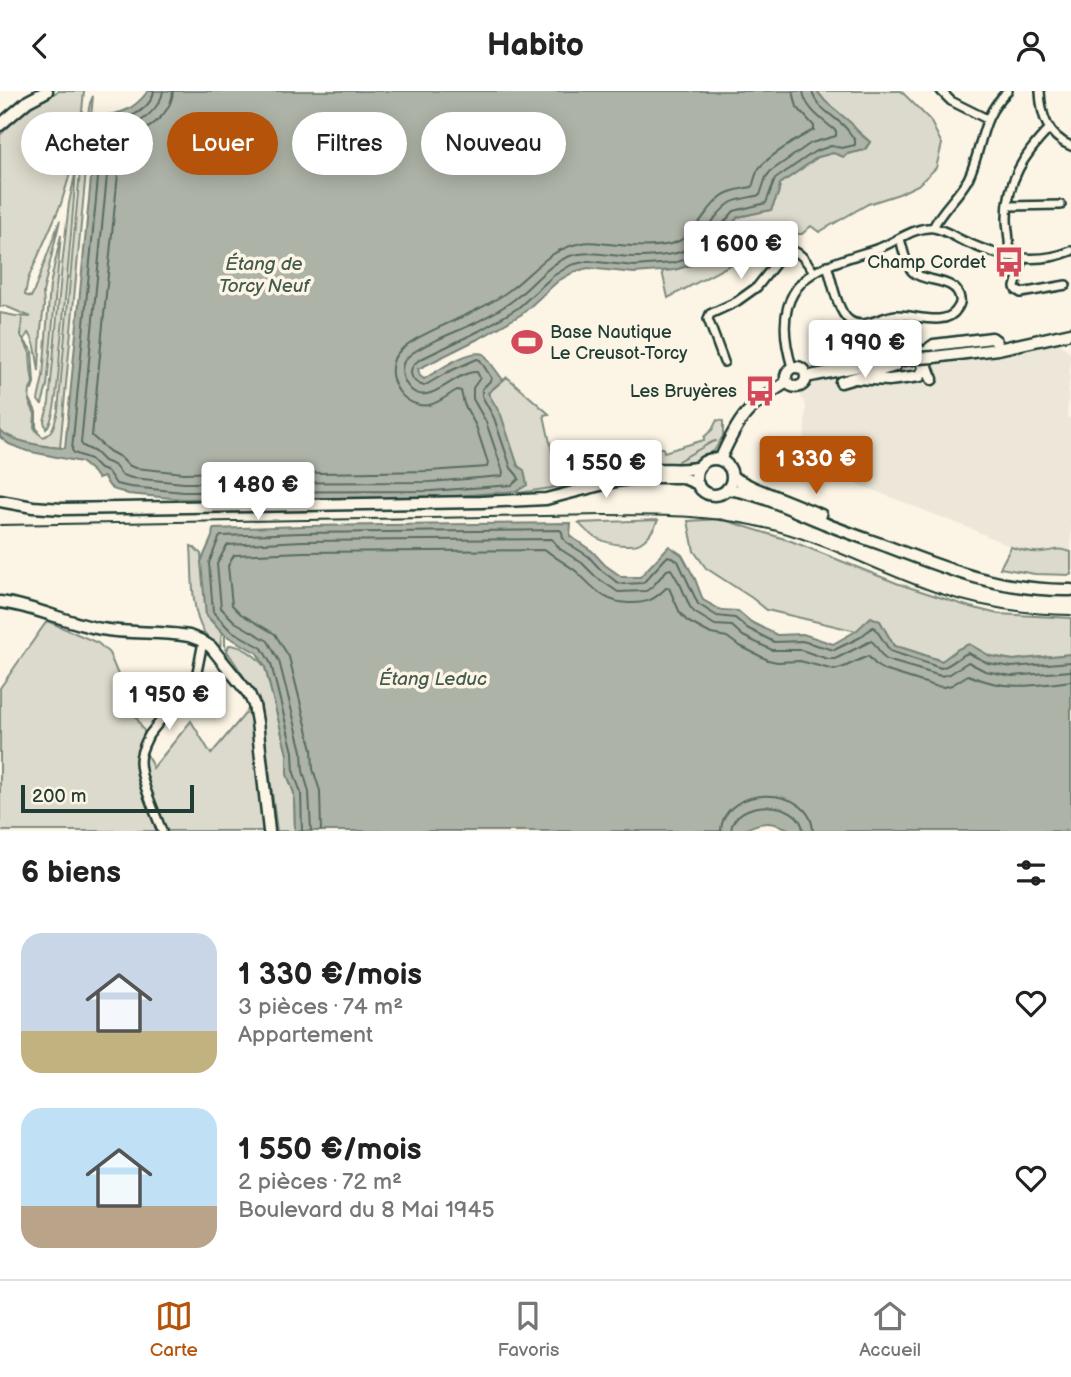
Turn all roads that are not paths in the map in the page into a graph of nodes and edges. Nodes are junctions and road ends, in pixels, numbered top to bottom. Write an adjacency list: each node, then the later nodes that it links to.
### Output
1 (47, 91): 6 (main road)
2 (941, 91): 5 (street)
3 (1008, 91): 5 (street)
4 (1040, 91): 7 (street)
5 (987, 119): 11 (street)
6 (0, 125)
7 (1049, 129): 8 (street); 10 (street)
8 (1071, 146)
9 (1061, 205): 10 (street)
10 (1007, 206): 14 (street)
11 (933, 228): 12 (street); 14 (street)
12 (900, 239): 16 (street); 16 (street)
13 (1071, 251): 15 (street)
14 (1009, 257): 15 (street)
15 (1023, 259): 18 (street)
16 (827, 265): 17 (street)
17 (814, 272): 22 (street); 23 (street)
18 (1066, 285)
19 (1071, 333): 20 (main road)
20 (998, 349): 21 (main road, bridge); 27 (main road)
21 (919, 358): 24 (main road); 26 (main road)
22 (724, 362)
23 (792, 367): 25 (main road); 28 (main road)
24 (842, 369): 25 (main road); 26 (main road)
25 (806, 377): 28 (main road)
26 (856, 378): 29 (main road)
27 (932, 379)
28 (787, 382): 30 (main road)
29 (841, 382)
30 (720, 460): 31 (main road); 32 (main road)
31 (699, 467): 33 (main road); 35 (main road)
32 (732, 477): 34 (main road); 37 (main road)
33 (698, 484): 34 (main road); 35 (main road)
34 (727, 489): 37 (main road)
35 (520, 500): 36 (main road)
36 (0, 501)
37 (885, 546): 38 (main road)
38 (1071, 590)
39 (0, 602): 40 (main road)
40 (203, 642): 41 (street); 42 (main road)
41 (162, 831)
42 (269, 831)

